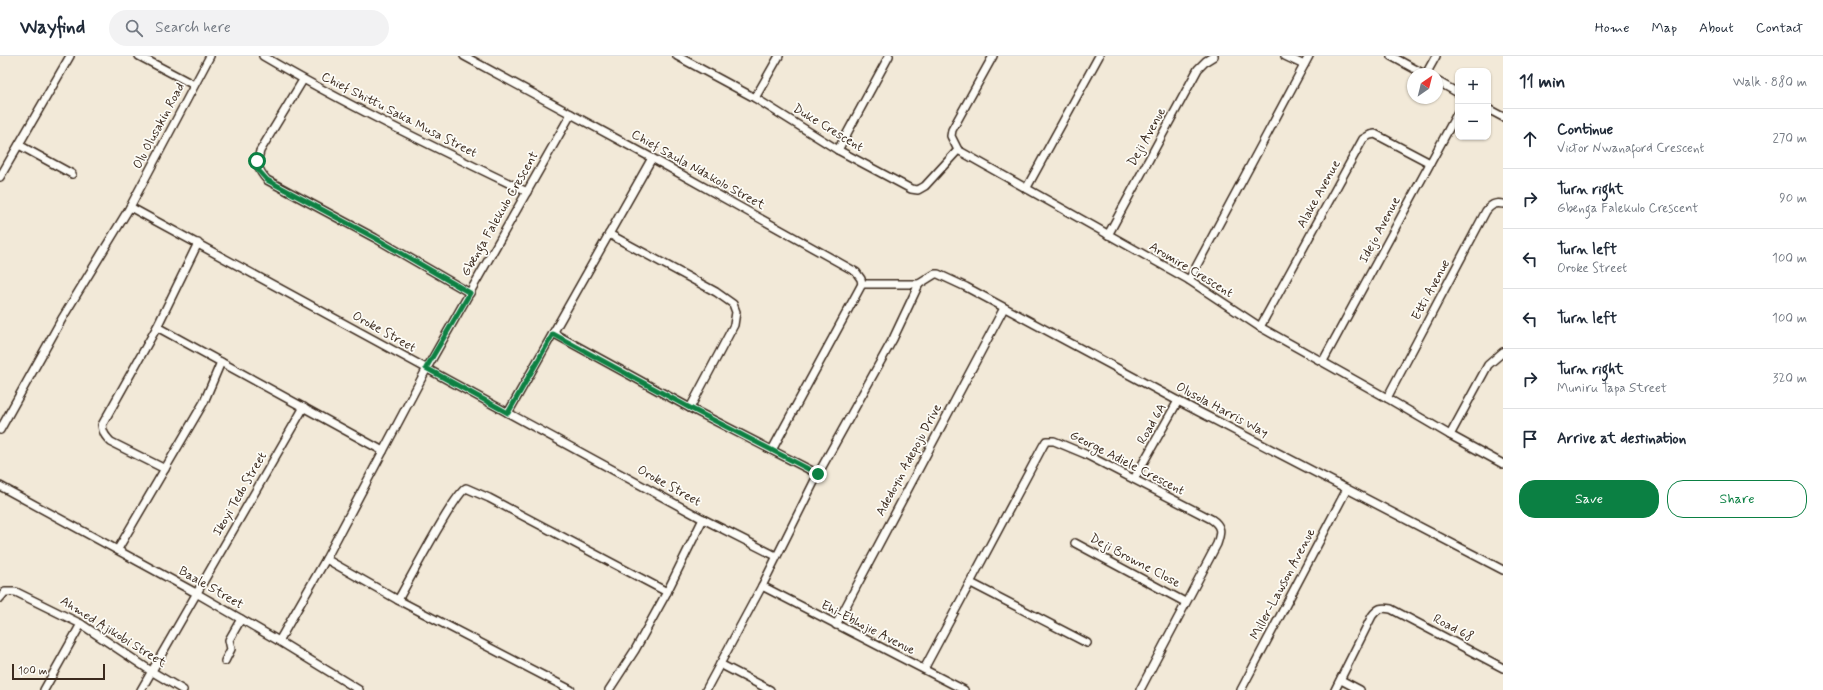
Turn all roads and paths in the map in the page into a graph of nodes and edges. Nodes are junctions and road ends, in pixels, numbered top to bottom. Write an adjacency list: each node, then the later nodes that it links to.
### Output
1 (70, 56): 28 (street)
2 (138, 56): 21 (street)
3 (210, 56): 21 (street, Olu Olusakin Road)
4 (263, 56): 19 (street, Chief Shittu Saka Musa Street)
5 (464, 56): 25 (street, Chief Saula Ndakolo Street)
6 (677, 56): 23 (street, Duke Crescent)
7 (778, 56): 23 (street)
8 (889, 56): 29 (street)
9 (993, 56): 30 (street)
10 (1099, 56): 35 (street)
11 (1214, 56): 40 (street, Deji Avenue)
12 (1285, 56): 16 (street)
13 (1309, 56): 16 (street)
14 (1391, 56): 17 (street)
15 (1436, 56): 18 (street)
16 (1304, 65): 42 (street)
17 (1414, 68)
18 (1429, 68)
19 (303, 80): 36 (street, Chief Shittu Saka Musa Street); 45 (street)
20 (1443, 84): 22 (street)
21 (194, 85): 38 (street, Olu Olusakin Road)
22 (1455, 91)
23 (755, 98): 29 (street, Duke Crescent)
24 (1491, 111): 27 (street)
25 (571, 114): 31 (street, Chief Saula Ndakolo Street); 36 (street, Gbenga Falekulo Crescent)
26 (1455, 117): 32 (street, Idejo Avenue)
27 (1503, 117)
28 (19, 145): 33 (street); 34 (street)
29 (838, 150): 30 (street, Duke Crescent)
30 (958, 150): 35 (street, Aromire Crescent)
31 (652, 158): 39 (street); 43 (street, Chief Saula Ndakolo Street)
32 (1430, 163): 48 (street, Alake Avenue); 51 (street, Idejo Avenue)
33 (72, 174)
34 (0, 177)
35 (1026, 189): 40 (street, Aromire Crescent)
36 (527, 192): 45 (street, Gbenga Falekulo Crescent)
37 (1503, 204): 54 (street, Etti Avenue)
38 (130, 207): 41 (street, Oroke Street); 59 (street, Olu Olusakin Road)
39 (609, 234): 49 (street); 57 (street)
40 (1108, 235): 42 (street, Aromire Crescent)
41 (198, 244): 47 (street); 53 (street, Oroke Street)
42 (1188, 280): 48 (street, Aromire Crescent)
43 (862, 284): 44 (street); 61 (street)
44 (919, 284): 46 (street, Olusola Harris Way); 65 (street)
45 (470, 293): 53 (street, Gbenga Falekulo Crescent)
46 (1004, 308): 55 (street, Olusola Harris Way); 84 (street, Adedoyin Adepoju Drive)
47 (157, 327): 52 (street); 64 (street)
48 (1260, 327): 51 (street, Aromire Crescent)
49 (553, 334): 57 (street); 58 (street)
50 (1503, 352): 60 (street)
51 (1323, 361): 54 (street, Aromire Crescent)
52 (221, 362): 56 (street); 64 (street)
53 (426, 368): 58 (street, Oroke Street); 62 (street, Gbenga Falekulo Crescent)
54 (1387, 398): 60 (street, Aromire Crescent)
55 (1178, 401): 66 (street, Road 6A); 68 (street, Olusola Harris Way)
56 (304, 407): 62 (street); 78 (street, Ikoyi Tedo Street)
57 (690, 408): 61 (street)
58 (508, 413): 69 (street, Oroke Street)
59 (0, 430)
60 (1450, 435): 63 (street, Aromire Crescent)
61 (772, 450): 65 (street)
62 (383, 451): 73 (street, Gbenga Falekulo Crescent)
63 (1503, 464)
64 (165, 469): 71 (street)
65 (818, 474): 72 (street)
66 (1134, 479): 75 (street, George Adiele Crescent); 81 (street, George Adiele Crescent)
67 (0, 486): 71 (street, Baale Street)
68 (1347, 489): 74 (street, Olusola Harris Way); 103 (street, Miller-Lawson Avenue)
69 (703, 519): 72 (street, Oroke Street); 77 (street)
70 (1075, 543): 81 (street, Deji Browne Close)
71 (118, 550): 78 (street, Baale Street)
72 (776, 556): 76 (street)
73 (326, 559): 80 (street); 85 (street, Gbenga Falekulo Crescent)
74 (1503, 570)
75 (970, 582): 86 (street); 90 (street, George Adiele Crescent)
76 (762, 586): 84 (street, Ehi-Ebhojie Avenue); 88 (street)
77 (667, 592): 80 (street); 98 (street)
78 (196, 593): 82 (street, Baale Street); 91 (street, Ikoyi Tedo Street)
79 (0, 598): 83 (street, Ahmed Ajikobi Street)
80 (398, 600): 97 (street)
81 (1185, 602): 102 (street, George Adiele Crescent)
82 (241, 619): 85 (street, Baale Street); 87 (street)
83 (81, 624): 91 (street, Ahmed Ajikobi Street); 93 (street)
84 (836, 625): 90 (street, Ehi-Ebhojie Avenue)
85 (279, 641): 96 (street, Baale Street)
86 (1087, 643)
87 (225, 661)
88 (720, 664): 99 (street); 100 (street)
89 (1503, 668): 92 (street, Road 68)
90 (924, 669): 101 (street, Ehi-Ebhojie Avenue)
91 (151, 671): 94 (street, Ikoyi Tedo Street); 95 (street, Ahmed Ajikobi Street)
92 (1341, 680): 104 (street); 105 (street)
93 (44, 690)
94 (141, 690)
95 (183, 690)
96 (359, 690)
97 (571, 690)
98 (609, 690)
99 (706, 690)
100 (770, 690)
101 (964, 690)
102 (1140, 690)
103 (1241, 690)
104 (1335, 690)
105 (1360, 690)

